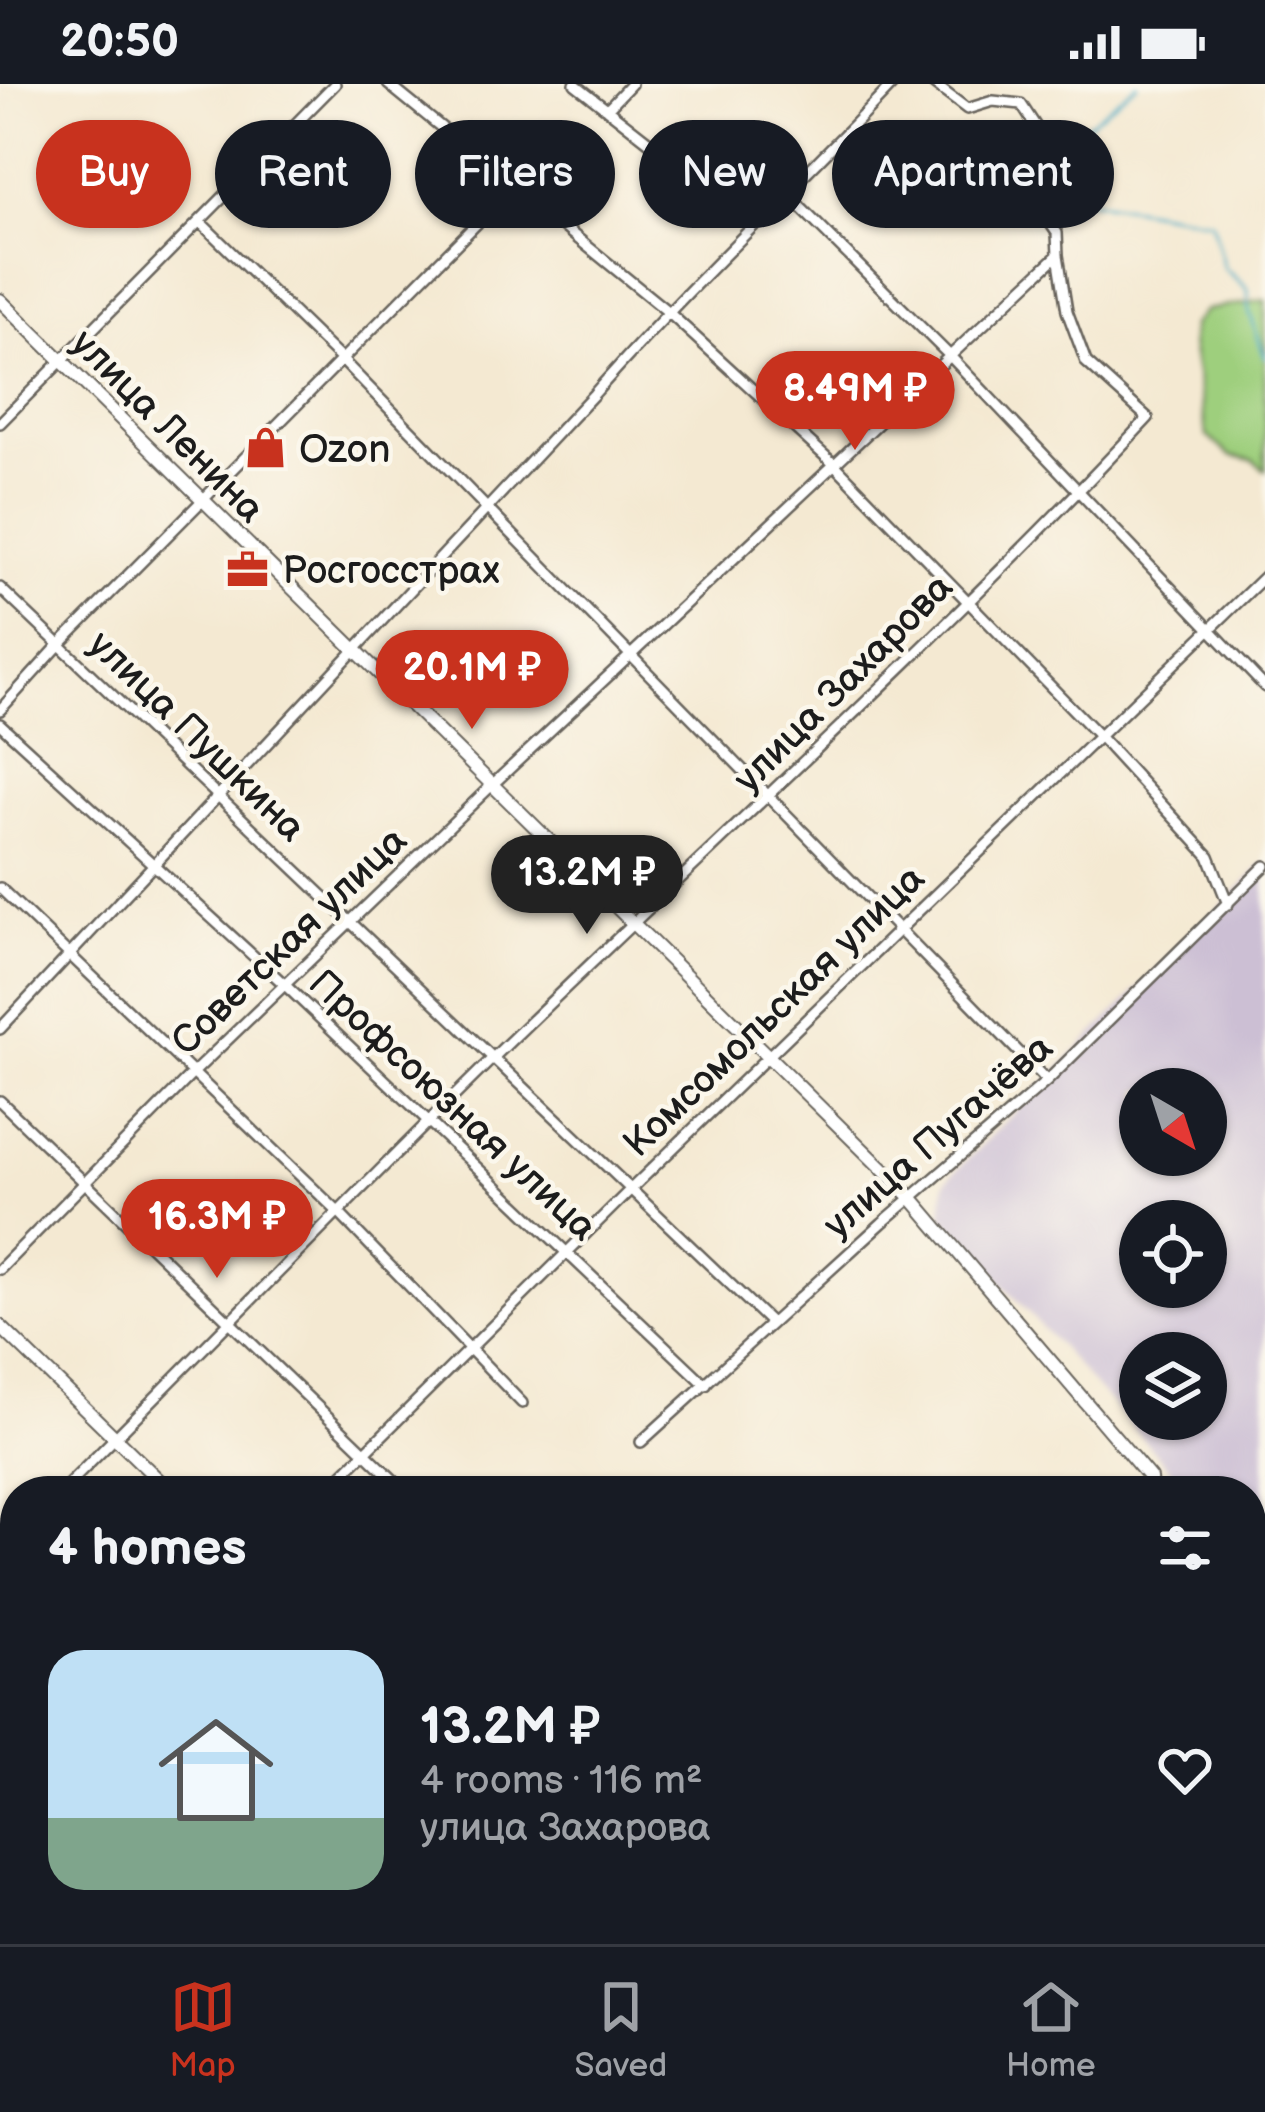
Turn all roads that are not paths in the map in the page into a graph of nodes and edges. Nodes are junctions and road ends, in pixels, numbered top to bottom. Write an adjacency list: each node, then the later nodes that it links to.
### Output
1 (334, 84): 12 (street)
2 (388, 84): 8 (street)
3 (575, 84): 7 (street)
4 (631, 84): 7 (street)
5 (892, 84): 10 (street)
6 (934, 84): 16 (street)
7 (608, 108): 9 (street)
8 (432, 120)
9 (639, 133)
10 (808, 174)
11 (808, 215): 19 (street)
12 (200, 222): 20 (street); 21 (street)
13 (472, 228): 20 (street)
14 (564, 228): 18 (street)
15 (749, 228): 18 (street)
16 (1058, 254): 19 (street, Советская улица); 24 (street, улица Захарова)
17 (0, 300): 21 (street, улица Ленина)
18 (667, 311): 23 (street); 26 (street)
19 (950, 356): 23 (street, Советская улица); 24 (street)
20 (341, 359): 25 (street); 26 (street)
21 (61, 360): 22 (street); 25 (street, улица Ленина)
22 (0, 423)
23 (835, 465): 29 (street); 33 (street, Советская улица)
24 (1077, 494): 29 (street, улица Захарова); 30 (street)
25 (202, 501): 31 (street); 32 (street, улица Ленина)
26 (486, 509): 32 (street); 33 (street)
27 (1265, 575): 30 (street, Комсомольская улица)
28 (0, 588): 31 (street, улица Пушкина)
29 (967, 601): 37 (street); 40 (street, улица Захарова)
30 (1208, 630): 34 (street); 37 (street, Комсомольская улица)
31 (60, 644): 35 (street); 39 (street, улица Пушкина)
32 (354, 649): 38 (street, улица Ленина); 39 (street)
33 (629, 653): 38 (street, Советская улица); 40 (street)
34 (1265, 687)
35 (0, 710)
36 (0, 724): 41 (street, Профсоюзная улица)
37 (1100, 736): 44 (street); 47 (street, Комсомольская улица)
38 (492, 785): 45 (street, Советская улица); 46 (street, улица Ленина)
39 (221, 795): 41 (street); 45 (street, улица Пушкина)
40 (770, 796): 46 (street, улица Захарова); 47 (street)
41 (156, 866): 48 (street); 49 (street, Профсоюзная улица)
42 (1265, 866): 44 (street, улица Пугачёва)
43 (0, 887): 48 (street)
44 (1228, 904): 54 (street, улица Пугачёва)
45 (348, 923): 49 (street, Советская улица); 51 (street, улица Пушкина)
46 (632, 924): 51 (street, улица Захарова); 52 (street, улица Ленина)
47 (901, 929): 52 (street, Комсомольская улица); 54 (street)
48 (70, 954): 50 (street); 53 (street)
49 (285, 986): 53 (street, Советская улица); 56 (street, Профсоюзная улица)
50 (0, 1029)
51 (494, 1057): 56 (street, улица Захарова); 58 (street, улица Пушкина)
52 (766, 1057): 58 (street, Комсомольская улица); 59 (street, улица Ленина)
53 (193, 1073): 57 (street, Советская улица); 60 (street)
54 (1047, 1081): 59 (street, улица Пугачёва)
55 (0, 1101): 57 (street)
56 (431, 1123): 60 (street, улица Захарова); 61 (street, Профсоюзная улица)
57 (87, 1183): 62 (street, Советская улица); 64 (street)
58 (630, 1190): 61 (street, Комсомольская улица); 63 (street, улица Пушкина)
59 (911, 1198): 63 (street, улица Пугачёва); 76 (street, улица Ленина)
60 (336, 1210): 64 (street, улица Захарова); 66 (street)
61 (567, 1252): 66 (street, Комсомольская улица); 67 (street, Профсоюзная улица)
62 (0, 1269)
63 (770, 1322): 67 (street, улица Пугачёва)
64 (228, 1324): 69 (street, улица Захарова); 71 (street)
65 (0, 1327): 69 (street)
66 (470, 1347): 68 (street); 71 (street, Комсомольская улица)
67 (706, 1385): 70 (street, улица Пугачёва)
68 (522, 1403)
69 (116, 1436): 72 (street, улица Захарова); 73 (street)
70 (641, 1442)
71 (364, 1453): 74 (street, Комсомольская улица); 75 (street)
72 (77, 1476)
73 (155, 1476)
74 (341, 1476)
75 (389, 1476)
76 (1143, 1476)

